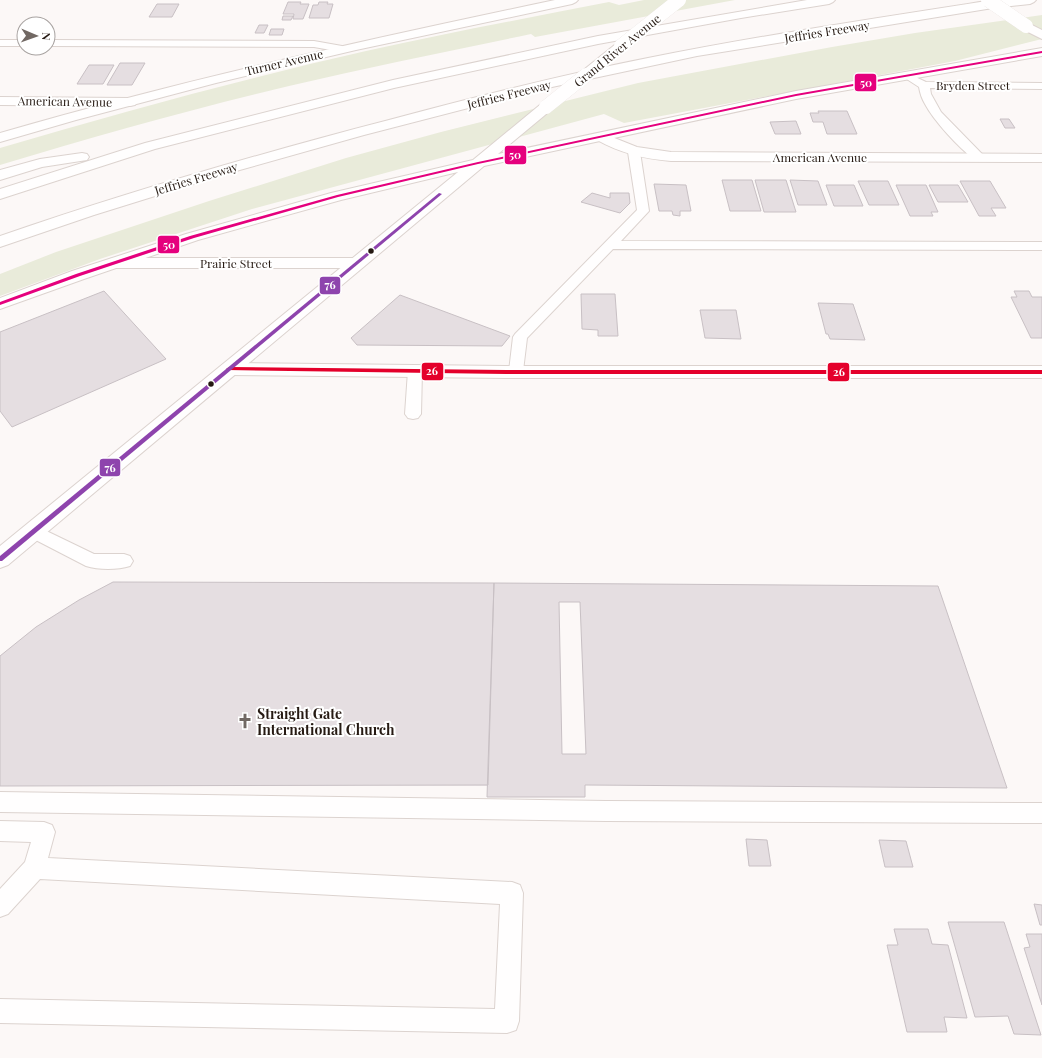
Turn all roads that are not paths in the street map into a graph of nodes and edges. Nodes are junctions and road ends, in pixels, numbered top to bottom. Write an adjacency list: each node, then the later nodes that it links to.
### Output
1 (572, 0): 10 (main road, Turner Avenue)
2 (678, 0): 23 (main road, Grand River Avenue, bridge)
3 (829, 0): 19 (main road)
4 (988, 0): 6 (main road, bridge)
5 (1030, 0): 26 (main road, Jeffries Freeway)
6 (1042, 35)
7 (0, 43): 8 (lane)
8 (16, 43)
9 (56, 43): 10 (lane)
10 (342, 49): 16 (main road, Turner Avenue)
11 (1042, 52): 12 (main road, Bryden Street)
12 (907, 76): 13 (lane, Bryden Street); 17 (main road, Bryden Street)
13 (924, 86): 14 (lane, Bryden Street); 21 (lane)
14 (1042, 86)
15 (0, 101): 16 (main road, American Avenue)
16 (130, 102): 18 (main road, Turner Avenue)
17 (602, 137): 20 (main road, American Avenue); 23 (main road, Bryden Street)
18 (0, 138)
19 (150, 146): 24 (main road); 25 (main road)
20 (634, 152): 21 (main road, American Avenue); 28 (lane)
21 (979, 158): 22 (main road, American Avenue)
22 (1042, 158)
23 (478, 163): 31 (main road, Bryden Street); 32 (main road, Grand River Avenue)
24 (0, 175)
25 (0, 194)
26 (78, 214): 27 (main road, Jeffries Freeway); 30 (main road)
27 (0, 242)
28 (610, 245): 29 (lane); 36 (lane)
29 (1042, 246)
30 (0, 255)
31 (116, 263): 32 (main road, Prairie Street); 33 (main road, Bryden Street)
32 (357, 263): 34 (main road, Grand River Avenue)
33 (0, 304)
34 (229, 369): 35 (main road); 39 (main road, Grand River Avenue)
35 (415, 371): 36 (main road); 38 (lane)
36 (516, 372): 37 (main road)
37 (1042, 372)
38 (413, 414)
39 (34, 531): 40 (main road, Grand River Avenue); 41 (lane)
40 (0, 559)
41 (124, 561)
42 (0, 802): 43 (lane)
43 (1042, 814)
44 (0, 831): 45 (lane)
45 (35, 868): 46 (lane); 47 (lane)
46 (0, 906)
47 (0, 1010)

